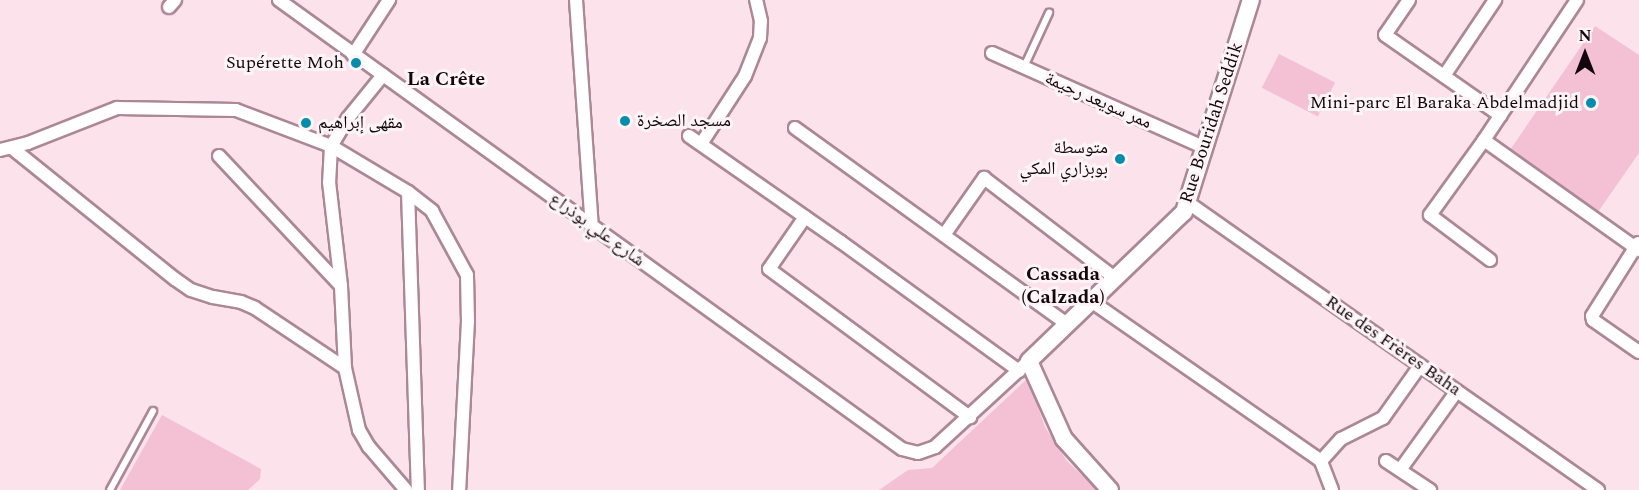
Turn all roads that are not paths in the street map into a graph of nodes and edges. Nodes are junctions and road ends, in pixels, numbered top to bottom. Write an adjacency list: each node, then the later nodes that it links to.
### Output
1 (279, 0): 11 (street, شارع علي بوذراع)
2 (389, 0): 11 (street)
3 (576, 0): 27 (street)
4 (756, 0): 19 (street)
5 (1251, 0): 21 (main road, Rue Bouridah Seddik)
6 (1409, 0): 14 (street)
7 (1495, 0): 14 (street)
8 (1577, 0): 15 (street)
9 (1049, 13): 12 (lane)
10 (992, 53): 12 (street, ممر سويعد رحيمة)
11 (353, 55): 13 (street, شارع علي بوذراع)
12 (1024, 68): 21 (street, ممر سويعد رحيمة)
13 (383, 75): 20 (street); 27 (street, شارع علي بوذراع)
14 (1444, 76): 15 (street)
15 (1501, 116): 18 (street)
16 (795, 128): 28 (street)
17 (689, 136): 19 (street)
18 (1484, 140): 29 (street); 30 (street)
19 (701, 144): 26 (street)
20 (331, 146): 22 (street); 24 (street); 32 (street)
21 (1205, 148): 25 (main road, Rue Bouridah Seddik)
22 (6, 149): 38 (street)
23 (219, 156): 32 (street)
24 (408, 192): 49 (street); 50 (street)
25 (1187, 202): 31 (main road, Rue Bouridah Seddik); 37 (street, Rue des Frères Baha)
26 (805, 217): 36 (street); 41 (street)
27 (592, 227): 42 (street, شارع علي بوذراع)
28 (944, 235): 31 (street); 34 (street)
29 (1638, 247): 35 (street)
30 (1490, 260)
31 (1115, 278): 33 (main road, Rue Bouridah Seddik)
32 (341, 286): 38 (street)
33 (1091, 301): 34 (main road, Rue Bouridah Seddik); 43 (street)
34 (1067, 324): 36 (main road, Rue Bouridah Seddik)
35 (1639, 352)
36 (1024, 366): 41 (street, Rue Bouridah Seddik); 51 (main road)
37 (1420, 366): 39 (street, Rue des Frères Baha); 43 (street)
38 (345, 368): 48 (street)
39 (1457, 391): 45 (street); 53 (street, Rue des Frères Baha)
40 (153, 411): 47 (lane)
41 (970, 417): 42 (street, Rue Bouridah Seddik)
42 (918, 453)
43 (1321, 460): 52 (street)
44 (1386, 461): 45 (street)
45 (1400, 470): 46 (street)
46 (1426, 489)
47 (110, 490)
48 (406, 490)
49 (418, 490)
50 (459, 490)
51 (1110, 490)
52 (1332, 490)
53 (1598, 490)

